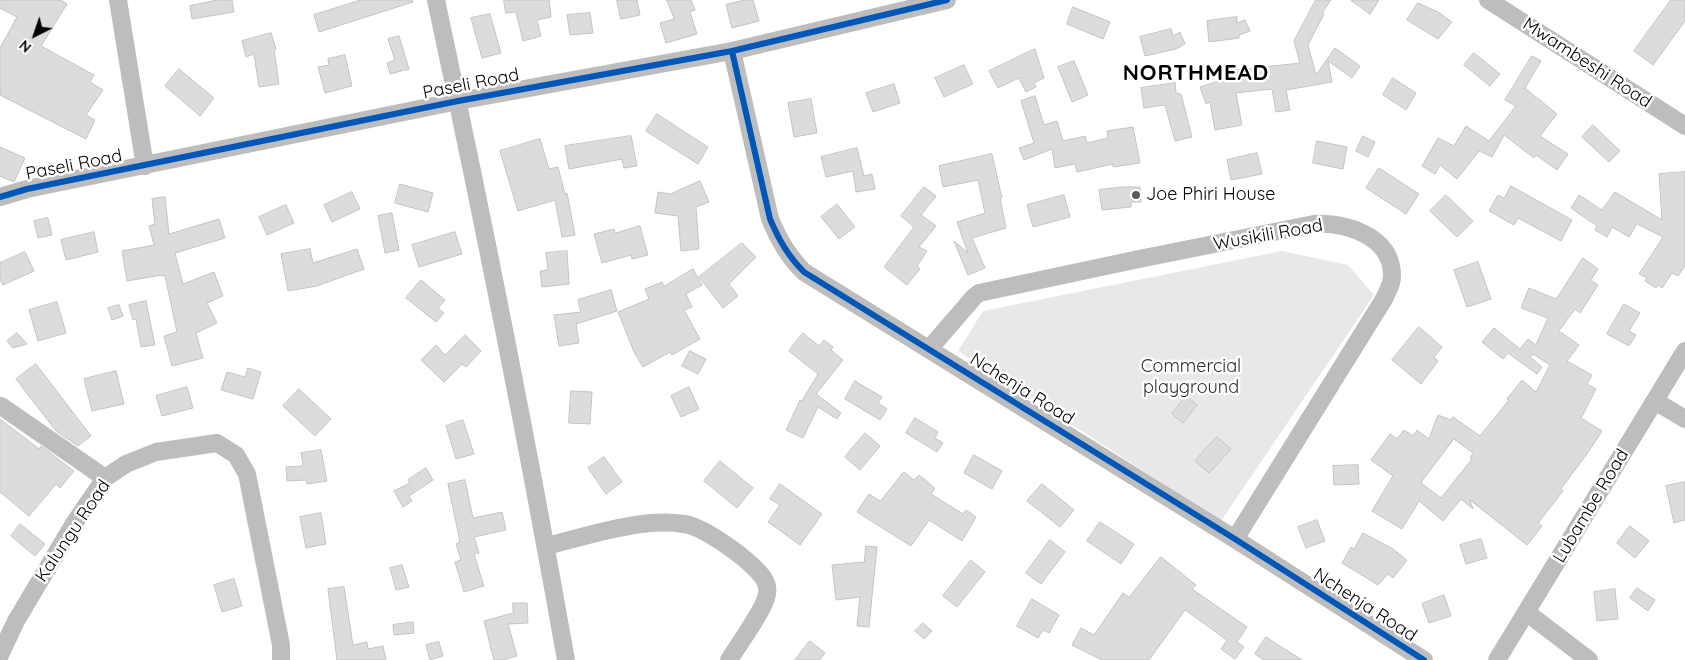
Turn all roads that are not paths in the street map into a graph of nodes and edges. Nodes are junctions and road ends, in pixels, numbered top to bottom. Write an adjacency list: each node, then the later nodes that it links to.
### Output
1 (118, 0): 8 (street)
2 (436, 0): 6 (street)
3 (947, 0): 5 (street, Paseli Road)
4 (1488, 0): 7 (street, Mwambeshi Road)
5 (732, 50): 6 (street, Paseli Road); 10 (street, Nchenja Road)
6 (458, 101): 8 (street, Paseli Road); 17 (street)
7 (1685, 126)
8 (145, 166): 9 (street, Paseli Road)
9 (0, 197)
10 (929, 349): 16 (street, Nchenja Road); 16 (street, Wusikili Road)
11 (1685, 351): 12 (street, Lubambe Road)
12 (1655, 401): 14 (street); 18 (street, Lubambe Road)
13 (1, 406): 15 (street)
14 (1685, 419)
15 (105, 478): 19 (street, Kalungu Road); 20 (street, Kalungu Road)
16 (1235, 539): 23 (street, Nchenja Road)
17 (546, 546): 21 (street); 22 (street)
18 (1526, 612): 24 (street, Lubambe Road); 25 (street)
19 (0, 655)
20 (281, 660)
21 (566, 660)
22 (729, 660)
23 (1424, 660)
24 (1497, 660)
25 (1589, 660)

